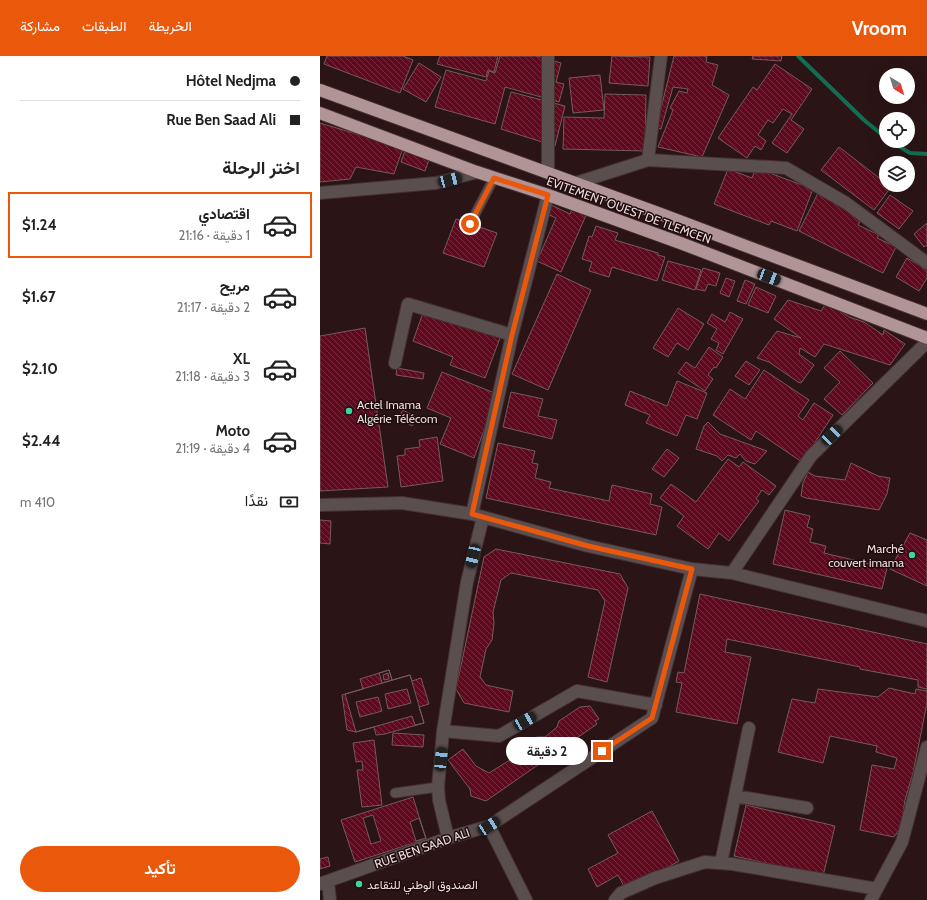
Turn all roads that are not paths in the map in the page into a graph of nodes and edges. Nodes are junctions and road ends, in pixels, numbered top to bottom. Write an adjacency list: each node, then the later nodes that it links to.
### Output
1 (548, 56): 7 (street)
2 (661, 56): 5 (street)
3 (320, 90): 7 (highway, EVITEMENT OUEST DE TLEMCEN)
4 (320, 114): 6 (highway, EVITEMENT OUEST DE TLEMCEN)
5 (648, 160): 9 (street); 13 (street)
6 (477, 172): 8 (highway, EVITEMENT OUEST DE TLEMCEN); 10 (street)
7 (548, 173): 9 (highway, EVITEMENT OUEST DE TLEMCEN)
8 (494, 178): 11 (highway, EVITEMENT OUEST DE TLEMCEN); 12 (lane)
9 (576, 184): 14 (highway, EVITEMENT OUEST DE TLEMCEN)
10 (320, 193)
11 (548, 195): 15 (street); 16 (highway, EVITEMENT OUEST DE TLEMCEN)
12 (470, 224)
13 (927, 263)
14 (927, 314)
15 (512, 335): 18 (street); 20 (street)
16 (927, 338)
17 (927, 342): 22 (street)
18 (395, 363)
19 (320, 505): 20 (street)
20 (477, 516): 21 (street); 26 (street)
21 (692, 569): 22 (street); 24 (street, RUE BEN SAAD ALI)
22 (732, 573): 23 (street)
23 (927, 621)
24 (656, 705): 26 (street); 32 (street, RUE BEN SAAD ALI)
25 (749, 728): 30 (street)
26 (443, 731): 28 (street)
27 (927, 747): 36 (street)
28 (438, 787): 29 (lane); 33 (street)
29 (395, 793)
30 (735, 796): 31 (street); 34 (street)
31 (807, 808)
32 (489, 826): 33 (street, RUE BEN SAAD ALI); 38 (street)
33 (448, 838): 35 (street, RUE BEN SAAD ALI)
34 (721, 863): 36 (street); 39 (street)
35 (324, 882): 37 (street)
36 (877, 889): 40 (street)
37 (330, 900)
38 (526, 900)
39 (614, 900)
40 (871, 900)

